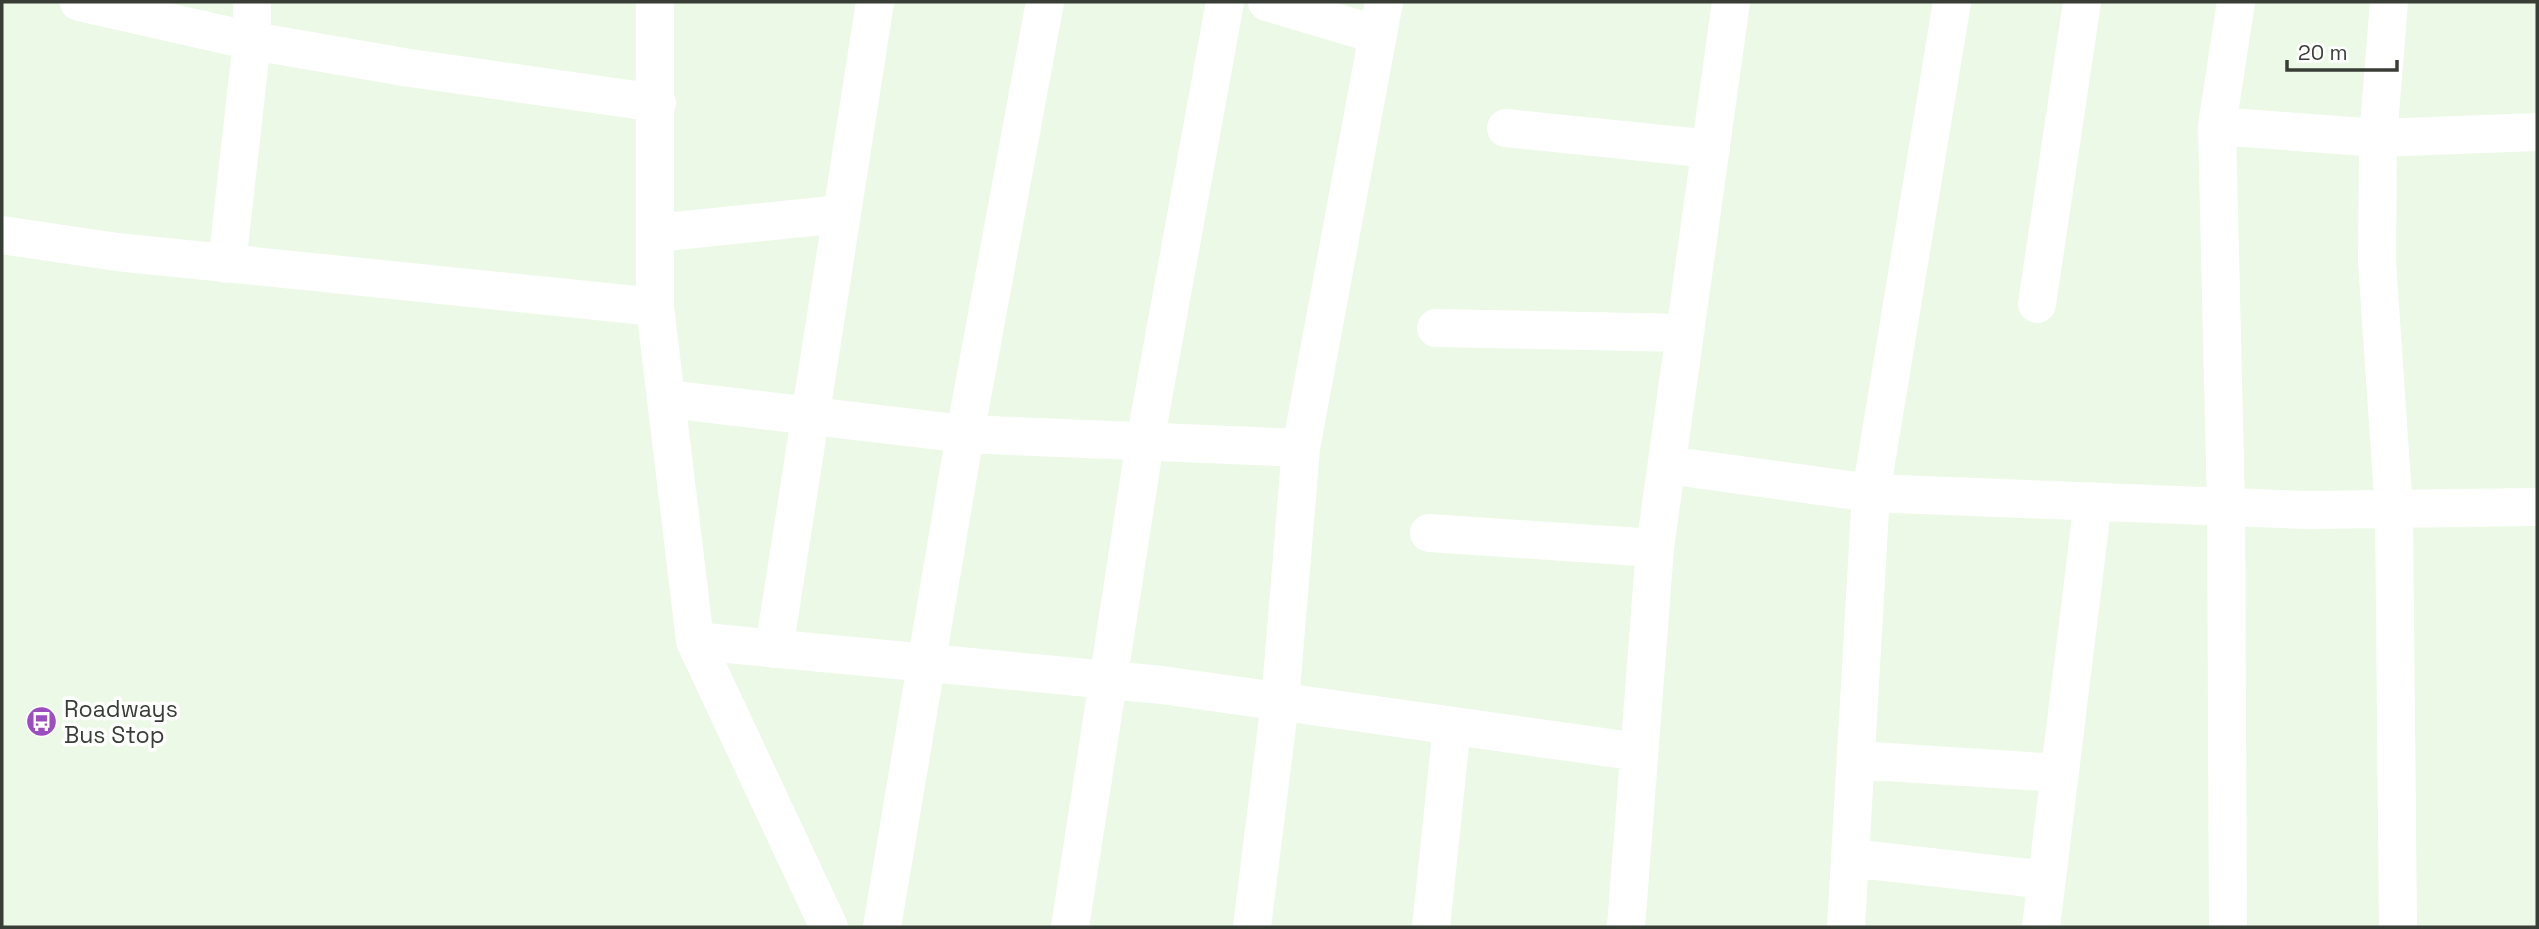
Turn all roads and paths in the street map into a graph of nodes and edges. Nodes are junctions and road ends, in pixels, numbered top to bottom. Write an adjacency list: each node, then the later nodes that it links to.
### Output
1 (79, 2): 14 (street)
2 (252, 2): 14 (street)
3 (655, 2): 15 (street)
4 (875, 2): 21 (street)
5 (1045, 2): 31 (street)
6 (1225, 2): 32 (street)
7 (1267, 2): 13 (street)
8 (1731, 2): 20 (street)
9 (1952, 2): 35 (street)
10 (2082, 2): 25 (street)
11 (2236, 2): 16 (street)
12 (2389, 2): 19 (street)
13 (1381, 18): 33 (street)
14 (252, 41): 15 (street); 24 (street)
15 (657, 103): 22 (street)
16 (2217, 126): 19 (street); 37 (street)
17 (1506, 128): 20 (street)
18 (2537, 132): 19 (street)
19 (2378, 138): 39 (street)
20 (1711, 149): 28 (street)
21 (841, 214): 22 (street); 30 (street)
22 (656, 233): 26 (street)
23 (2, 235): 24 (street)
24 (227, 264): 26 (street)
25 (2036, 304)
26 (655, 307): 29 (street)
27 (1436, 328): 28 (street)
28 (1685, 333): 34 (street)
29 (668, 399): 30 (street); 42 (street)
30 (810, 418): 31 (street); 43 (street)
31 (965, 434): 32 (street); 44 (street)
32 (1145, 442): 33 (street); 45 (street)
33 (1301, 449): 46 (street)
34 (1667, 465): 35 (street); 41 (street)
35 (1871, 493): 36 (street); 49 (street)
36 (2093, 501): 37 (street); 50 (street)
37 (2227, 507): 39 (street); 61 (street)
38 (2537, 507): 39 (street)
39 (2395, 511): 62 (street)
40 (1429, 533): 41 (street)
41 (1655, 548): 48 (street)
42 (695, 641): 43 (street); 53 (street)
43 (774, 649): 44 (street)
44 (928, 663): 45 (street); 54 (street)
45 (1109, 680): 46 (street); 55 (street)
46 (1280, 702): 47 (street); 56 (street)
47 (1452, 726): 48 (street); 57 (street)
48 (1639, 752): 58 (street)
49 (1856, 760): 50 (street); 51 (street)
50 (2059, 773): 52 (street)
51 (1850, 859): 52 (street); 59 (street)
52 (2047, 880): 60 (street)
53 (829, 927)
54 (882, 927)
55 (1070, 927)
56 (1252, 927)
57 (1431, 927)
58 (1626, 927)
59 (1846, 927)
60 (2041, 927)
61 (2228, 927)
62 (2398, 927)

